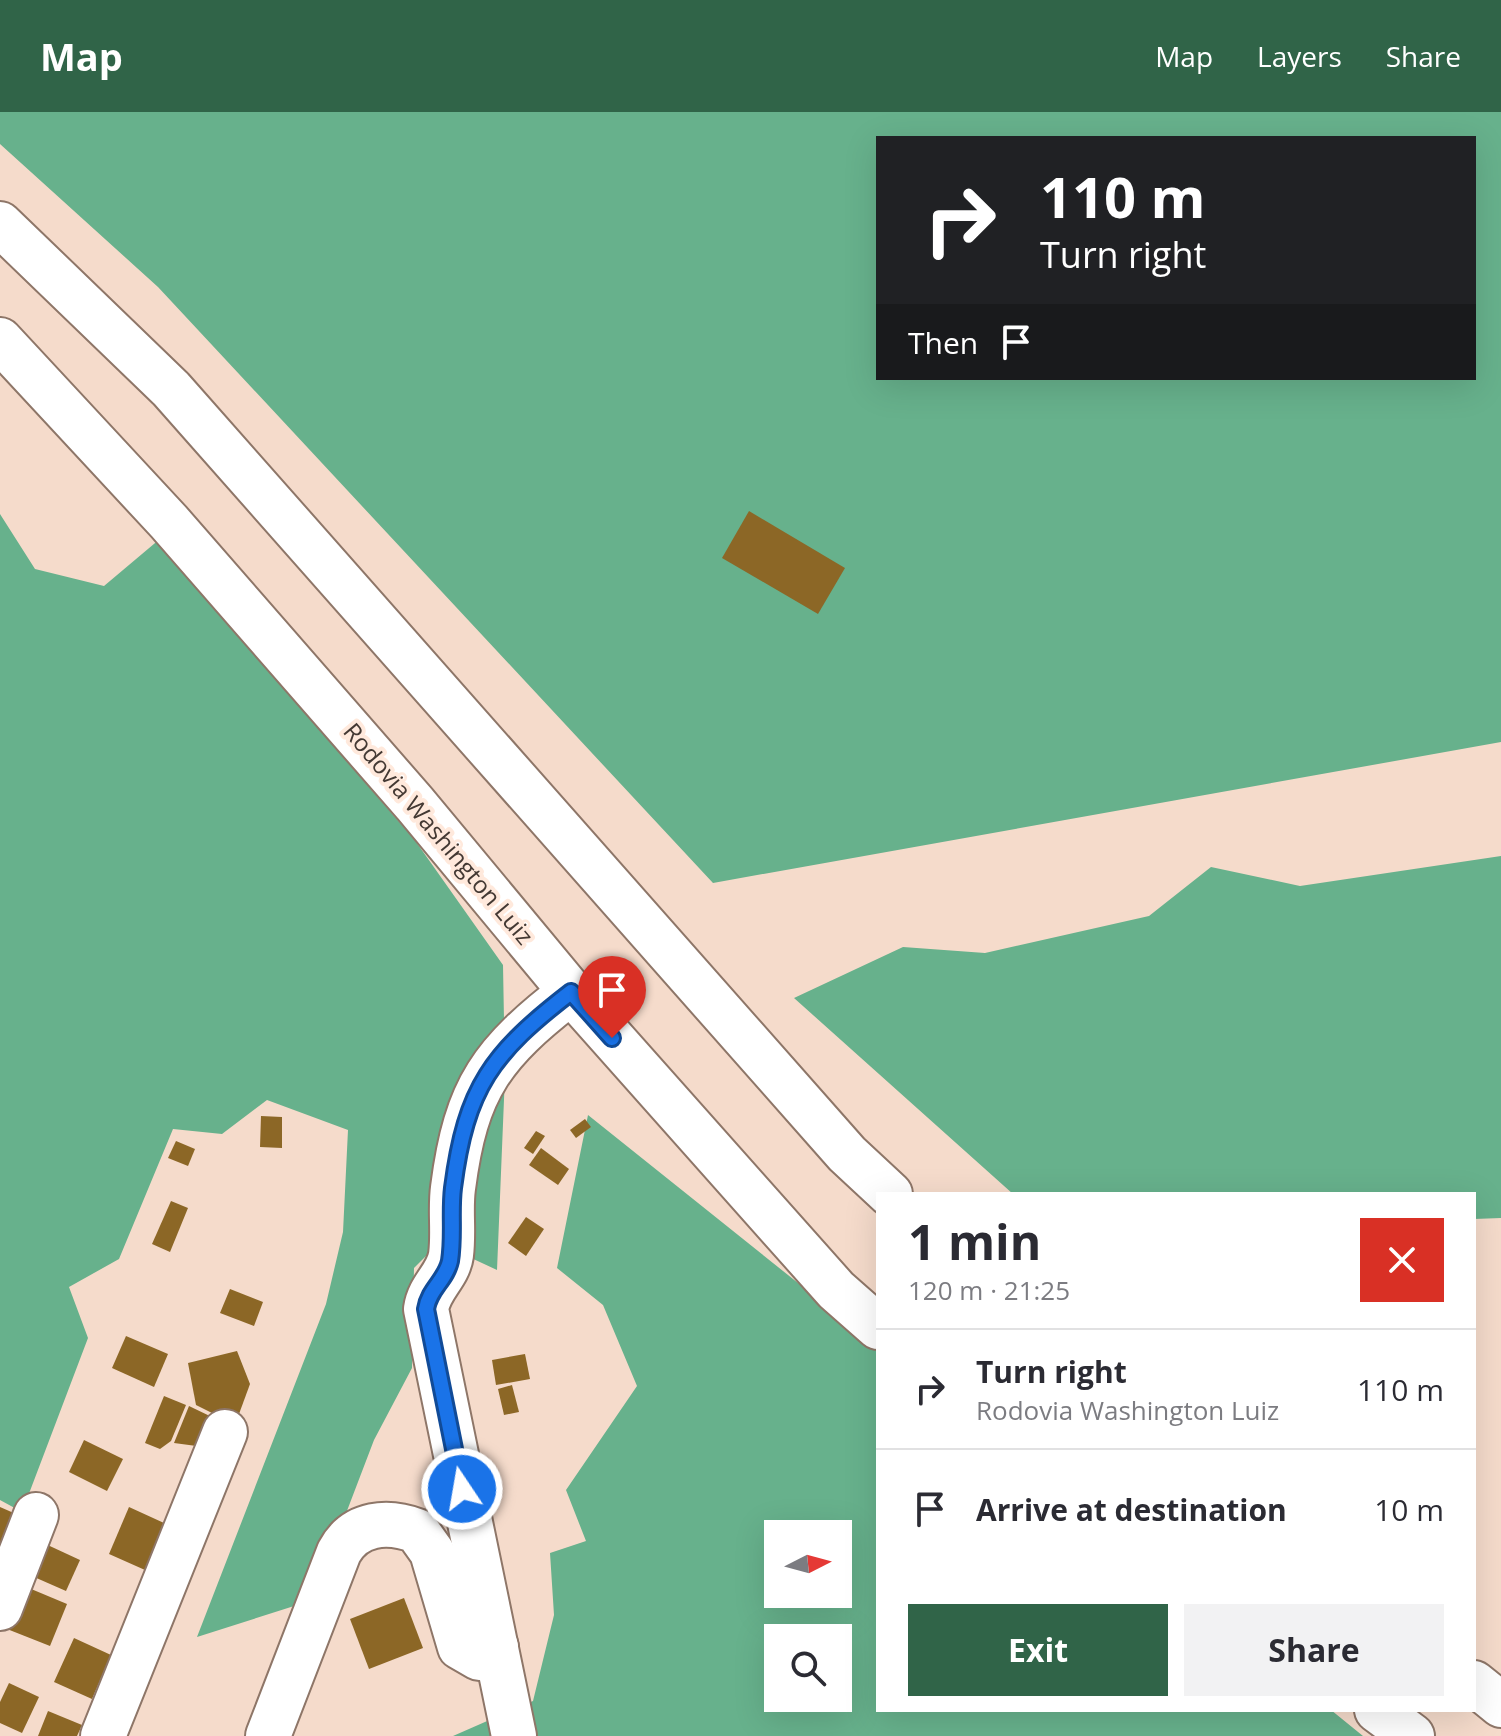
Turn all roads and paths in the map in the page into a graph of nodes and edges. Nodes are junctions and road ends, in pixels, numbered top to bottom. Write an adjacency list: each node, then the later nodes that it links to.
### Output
1 (0, 224): 4 (main road)
2 (0, 340): 3 (main road, Rodovia Washington Luiz)
3 (571, 992): 5 (main road, Rodovia Washington Luiz); 9 (main road)
4 (888, 1192)
5 (876, 1325)
6 (225, 1432): 13 (main road)
7 (36, 1515): 8 (main road)
8 (0, 1608)
9 (496, 1647): 14 (main road); 15 (main road)
10 (1476, 1685): 11 (main road)
11 (1501, 1705)
12 (1380, 1712): 16 (main road)
13 (103, 1736)
14 (268, 1736)
15 (514, 1736)
16 (1412, 1736)

